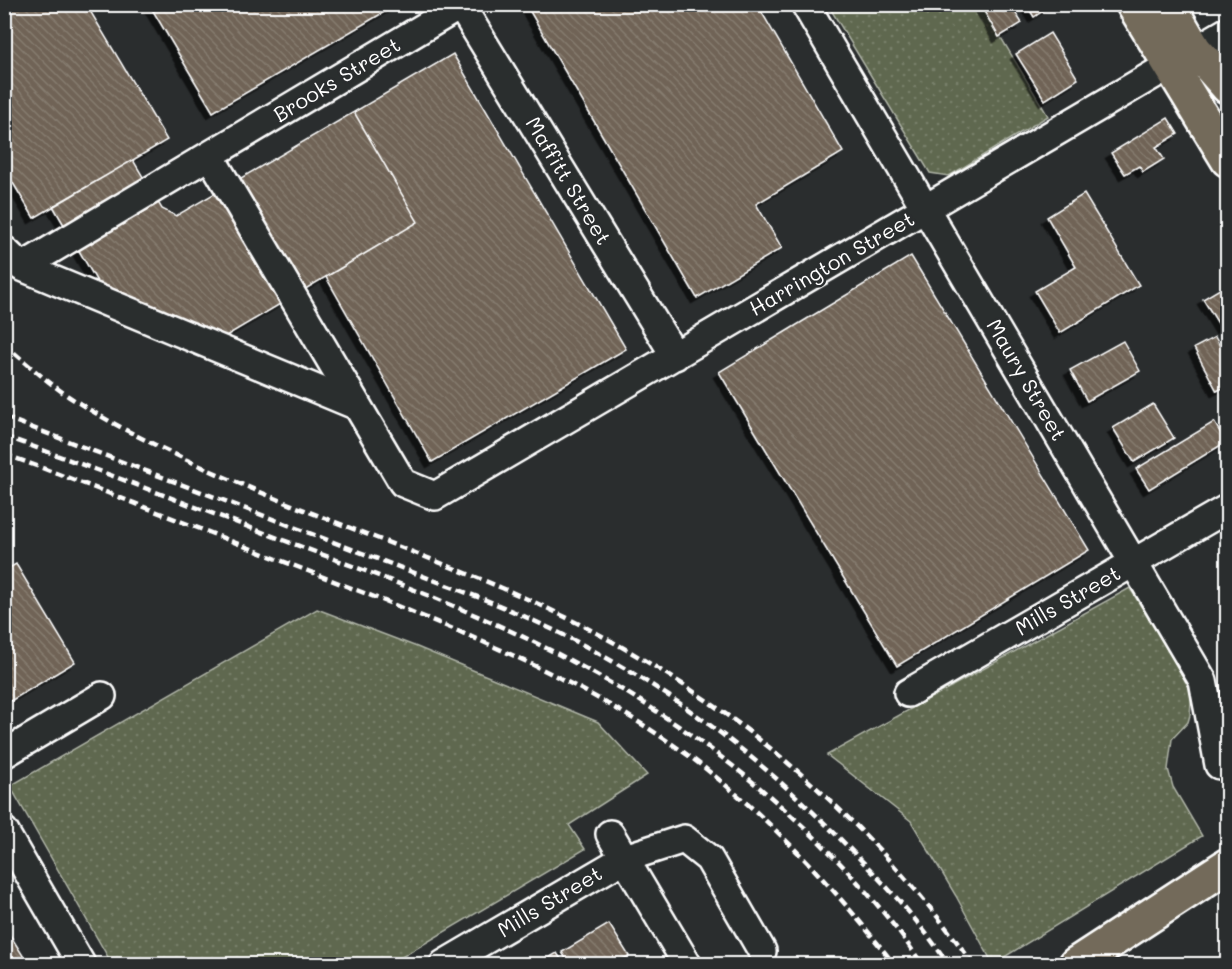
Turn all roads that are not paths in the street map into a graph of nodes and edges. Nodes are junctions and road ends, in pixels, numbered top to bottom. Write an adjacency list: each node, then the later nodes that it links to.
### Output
1 (805, 4): 10 (street, Maury Street)
2 (1133, 4): 6 (main road)
3 (1168, 4): 6 (main road)
4 (454, 10): 8 (street, Brooks Street); 12 (street, Maffitt Street)
5 (1227, 31): 6 (street, Harrington Street)
6 (1182, 57): 7 (main road); 9 (main road); 10 (street, Harrington Street)
7 (1227, 87)
8 (210, 156): 11 (street, Brooks Street); 13 (street)
9 (1227, 160)
10 (925, 209): 12 (street, Harrington Street); 15 (street, Maury Street)
11 (13, 258): 13 (street)
12 (675, 356): 13 (street, Harrington Street)
13 (355, 405)
14 (1227, 508): 15 (street, Mills Street)
15 (1134, 563): 16 (street, Mills Street); 19 (street, Maury Street)
16 (908, 693)
17 (102, 696): 18 (street)
18 (4, 754)
19 (1220, 765)
20 (4, 831): 26 (street)
21 (610, 834): 22 (street)
22 (625, 858): 24 (street, Mills Street); 25 (street, Mills Street); 27 (street)
23 (1227, 865): 28 (main road)
24 (762, 951)
25 (449, 963)
26 (81, 964)
27 (687, 964)
28 (1076, 964)

